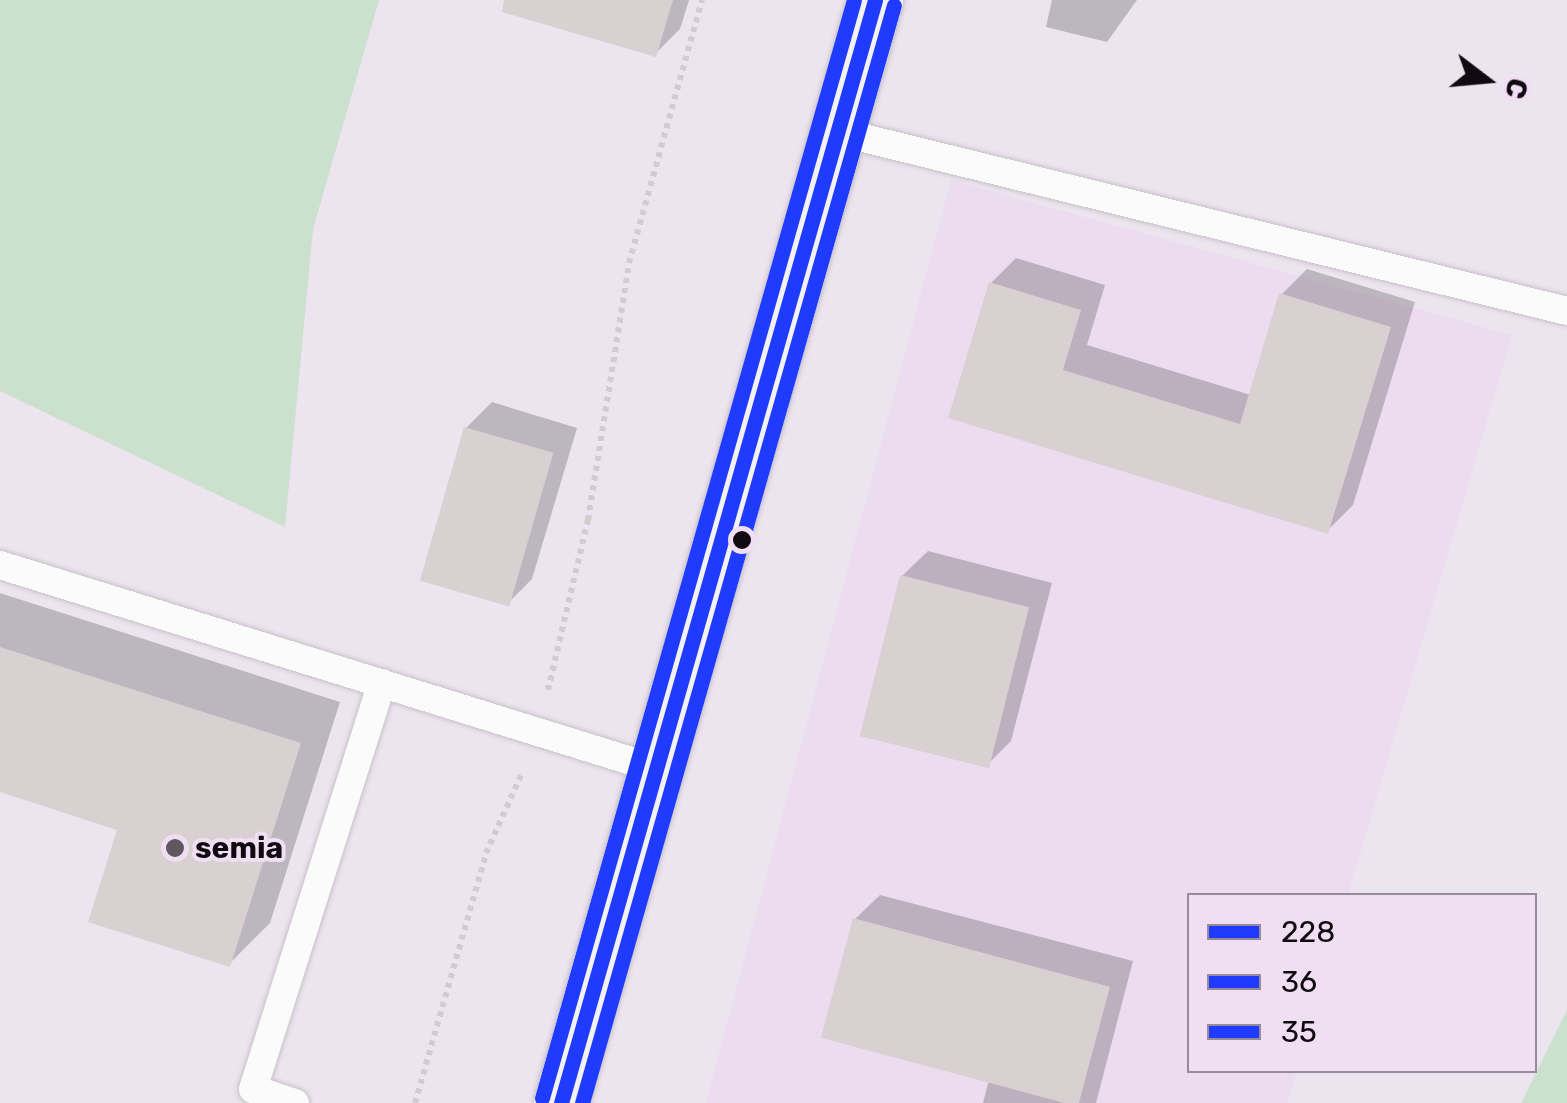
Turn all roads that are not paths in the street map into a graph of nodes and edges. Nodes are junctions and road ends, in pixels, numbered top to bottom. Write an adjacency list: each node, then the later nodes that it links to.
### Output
1 (875, 0): 2 (main road)
2 (839, 132): 3 (lane); 6 (main road)
3 (1567, 311)
4 (0, 565): 5 (lane)
5 (382, 684): 6 (lane); 7 (lane)
6 (657, 769): 9 (main road)
7 (251, 1096): 8 (lane)
8 (296, 1103)
9 (561, 1103)

